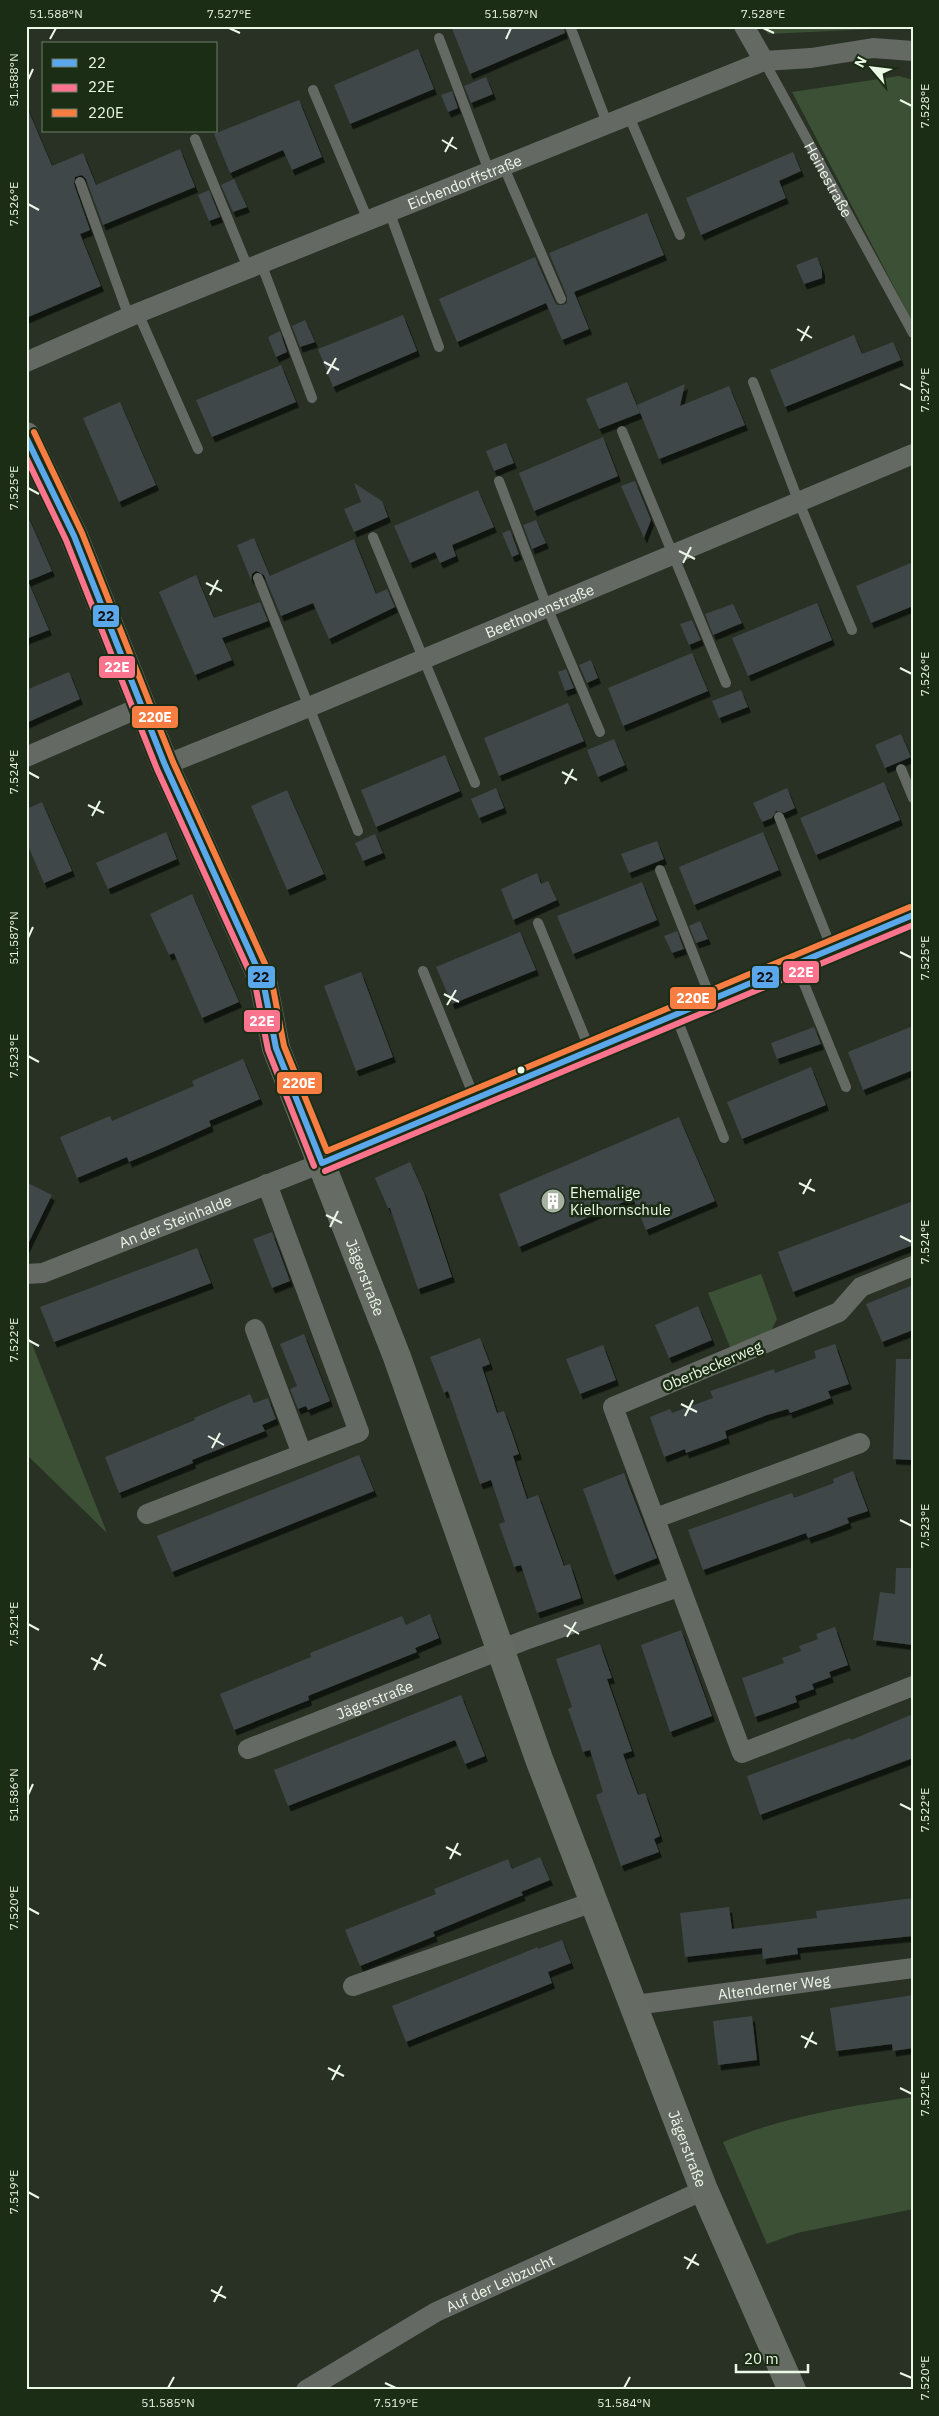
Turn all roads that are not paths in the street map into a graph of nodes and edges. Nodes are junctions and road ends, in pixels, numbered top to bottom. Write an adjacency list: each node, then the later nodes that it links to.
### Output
1 (570, 26): 8 (lane)
2 (744, 26): 5 (street, Heinestraße)
3 (439, 38): 10 (lane)
4 (913, 51): 5 (street, Eichendorffstraße)
5 (764, 61): 7 (street, Eichendorffstraße); 18 (lane, Heinestraße)
6 (313, 90): 13 (lane)
7 (628, 114): 8 (street, Eichendorffstraße); 14 (lane)
8 (607, 123): 10 (street, Eichendorffstraße)
9 (195, 139): 15 (lane)
10 (496, 168): 12 (street, Eichendorffstraße); 16 (lane)
11 (80, 182): 17 (lane)
12 (389, 211): 13 (street, Eichendorffstraße); 19 (lane)
13 (368, 220): 15 (street, Eichendorffstraße)
14 (680, 234)
15 (254, 266): 17 (street, Eichendorffstraße); 22 (lane)
16 (562, 299)
17 (134, 315): 20 (street, Eichendorffstraße); 25 (lane)
18 (913, 333)
19 (439, 347)
20 (26, 362)
21 (753, 382): 28 (lane)
22 (312, 398)
23 (622, 431): 30 (lane)
24 (26, 436): 36 (street, Jägerstraße)
25 (198, 449)
26 (913, 454): 28 (street, Beethovenstraße)
27 (499, 481): 32 (lane)
28 (798, 500): 30 (street, Beethovenstraße); 33 (lane)
29 (373, 537): 34 (lane)
30 (672, 553): 32 (street, Beethovenstraße); 35 (lane)
31 (258, 578): 37 (lane)
32 (547, 607): 34 (street, Beethovenstraße); 38 (lane)
33 (852, 630)
34 (425, 658): 37 (street, Beethovenstraße); 42 (lane)
35 (726, 683)
36 (140, 707): 39 (street); 40 (street, Jägerstraße)
37 (309, 707): 40 (street, Beethovenstraße); 45 (lane)
38 (600, 732)
39 (26, 757)
40 (165, 765): 58 (street, Jägerstraße)
41 (901, 769): 43 (lane)
42 (475, 783)
43 (913, 798)
44 (779, 817): 49 (lane)
45 (358, 831)
46 (660, 870): 52 (lane)
47 (913, 915): 49 (street)
48 (538, 923): 54 (lane)
49 (832, 949): 50 (street)
50 (796, 964): 52 (street); 55 (lane)
51 (423, 971): 56 (lane)
52 (711, 999): 53 (street)
53 (675, 1014): 54 (street); 57 (lane)
54 (590, 1050): 56 (street)
55 (846, 1087)
56 (475, 1099): 58 (street)
57 (724, 1138)
58 (322, 1163): 59 (street, An der Steinhalde); 68 (street, Jägerstraße)
59 (267, 1184): 61 (street, An der Steinhalde); 64 (street)
60 (913, 1266): 66 (street, Oberbeckerweg)
61 (26, 1274)
62 (255, 1329): 64 (street)
63 (860, 1443): 66 (street)
64 (302, 1454): 65 (street)
65 (147, 1514)
66 (656, 1518): 67 (street, Oberbeckerweg)
67 (678, 1587): 68 (street); 69 (street, Oberbeckerweg)
68 (501, 1650): 70 (street, Jägerstraße); 71 (street, Jägerstraße)
69 (913, 1686)
70 (248, 1749)
71 (593, 1902): 73 (street); 74 (street, Jägerstraße)
72 (913, 1968): 74 (street, Altenderner Weg)
73 (353, 1986)
74 (635, 2005): 75 (street, Jägerstraße)
75 (704, 2190): 76 (street, Auf der Leibzucht); 77 (street, Jägerstraße)
76 (306, 2390)
77 (792, 2390)

